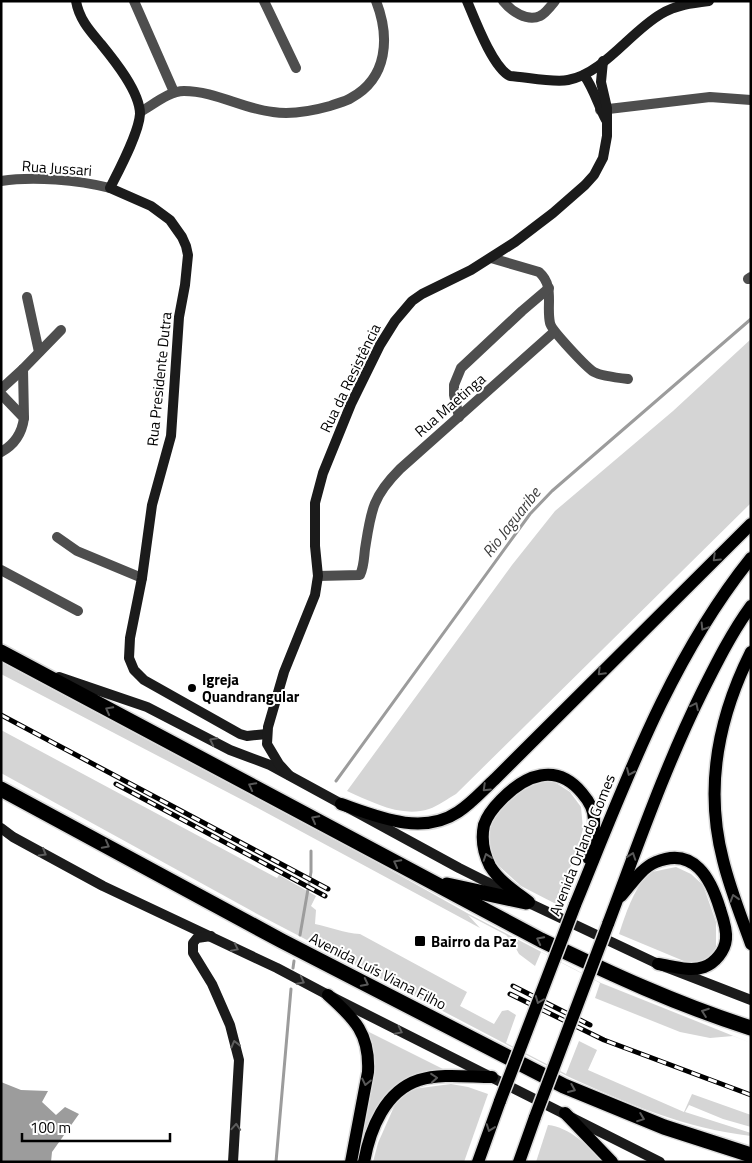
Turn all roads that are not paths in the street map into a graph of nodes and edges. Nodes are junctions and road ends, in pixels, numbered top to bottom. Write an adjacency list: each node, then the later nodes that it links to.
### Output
1 (76, 1): 16 (street)
2 (134, 1): 13 (street)
3 (264, 1): 11 (street)
4 (376, 1): 13 (street)
5 (466, 1): 12 (street)
6 (503, 1): 7 (street)
7 (555, 1)
8 (709, 1): 9 (street)
9 (697, 2): 10 (street)
10 (603, 61): 12 (street); 15 (street, Rua da Resistência)
11 (296, 68)
12 (584, 75): 15 (street, Rua da Resistência)
13 (174, 92): 16 (street)
14 (751, 100): 15 (street)
15 (604, 109): 19 (street, Rua da Resistência)
16 (140, 112): 18 (street)
17 (1, 181): 18 (street, Rua Jussari)
18 (110, 188): 37 (street, Rua Presidente Dutra)
19 (492, 258): 20 (street); 36 (street, Rua da Resistência)
20 (549, 288): 23 (street); 29 (street)
21 (27, 296): 24 (street)
22 (61, 330): 24 (street)
23 (554, 332): 26 (street); 29 (street, Rua Maetinga)
24 (39, 352): 25 (street)
25 (24, 369): 27 (street); 30 (street)
26 (628, 379)
27 (1, 388)
28 (1, 394): 30 (street)
29 (460, 417): 36 (street, Rua Maetinga)
30 (24, 418): 31 (street)
31 (1, 452)
32 (751, 524): 47 (main road, one-way to 47)
33 (57, 537): 37 (street)
34 (751, 558): 50 (main road, Avenida Orlando Gomes, one-way to 50)
35 (1, 570): 39 (street)
36 (318, 576): 43 (street, Rua da Resistência)
37 (142, 578): 43 (street, Rua Presidente Dutra)
38 (751, 606): 51 (main road, one-way to 38)
39 (78, 611)
40 (1, 652): 42 (highway)
41 (751, 652): 54 (main road, one-way to 41)
42 (29, 668): 44 (street, one-way to 42); 49 (highway, one-way to 42)
43 (267, 739): 44 (street); 45 (street)
44 (250, 757): 45 (street)
45 (289, 776): 47 (street)
46 (1, 789): 61 (highway, Avenida Luís Viana Filho, one-way to 61)
47 (341, 804): 52 (street)
48 (1, 828): 53 (street, one-way to 53)
49 (430, 881): 52 (highway); 58 (highway, one-way to 49)
50 (581, 890): 52 (main road, one-way to 50); 62 (main road, Avenida Orlando Gomes, one-way to 62, bridge)
51 (616, 902): 55 (main road); 66 (main road, bridge)
52 (529, 903): 55 (street)
53 (212, 936): 56 (street, one-way to 56); 63 (street, one-way to 53)
54 (751, 944)
55 (658, 964): 57 (street)
56 (326, 994): 59 (street, one-way to 59); 64 (main road, one-way to 64)
57 (751, 1000)
58 (751, 1028)
59 (492, 1077): 60 (street); 65 (main road, one-way to 59)
60 (566, 1113): 67 (main road); 68 (street)
61 (751, 1155)
62 (478, 1160)
63 (234, 1162)
64 (352, 1162)
65 (364, 1162)
66 (519, 1162)
67 (612, 1162)
68 (660, 1162)

